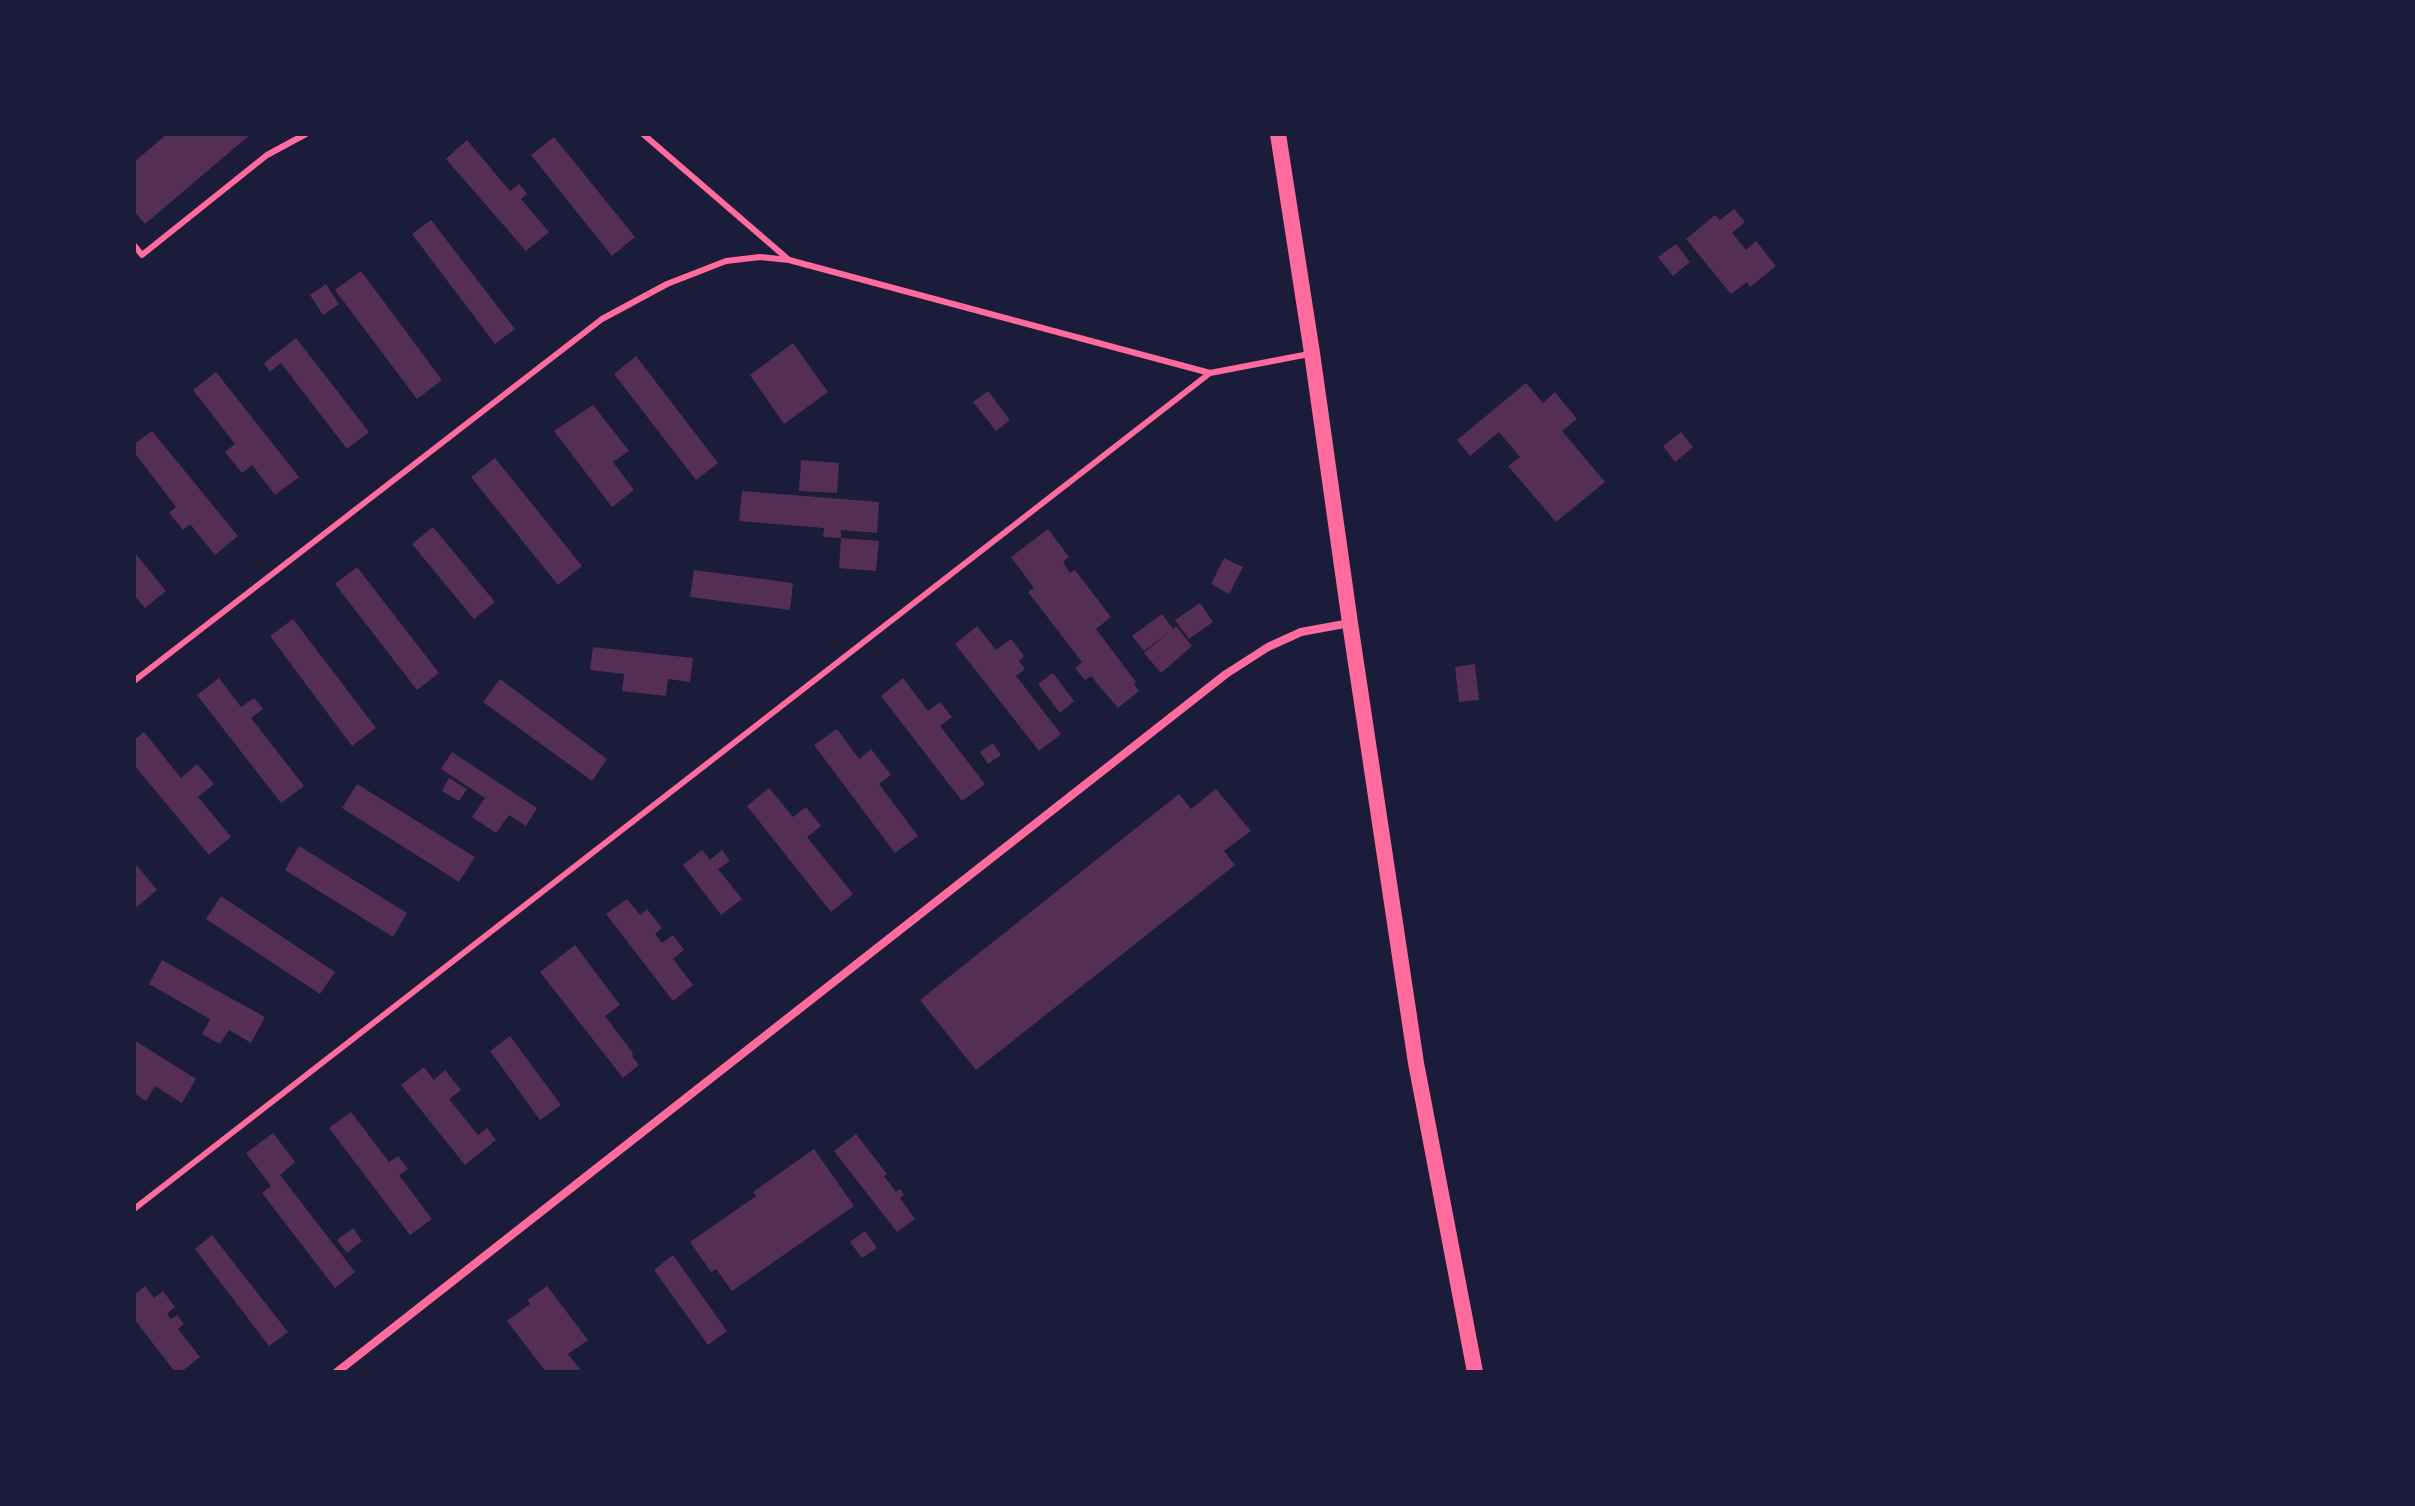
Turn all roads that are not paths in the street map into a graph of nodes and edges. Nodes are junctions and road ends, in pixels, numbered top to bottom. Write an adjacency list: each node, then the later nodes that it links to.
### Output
1 (306, 134): 4 (lane)
2 (643, 134): 5 (lane)
3 (1278, 134): 6 (main road)
4 (134, 245)
5 (789, 260): 7 (lane); 9 (lane)
6 (1312, 353): 7 (lane); 8 (main road)
7 (1210, 373): 10 (lane)
8 (1350, 623): 11 (street); 12 (main road)
9 (134, 681)
10 (134, 1209)
11 (337, 1372)
12 (1475, 1372)

